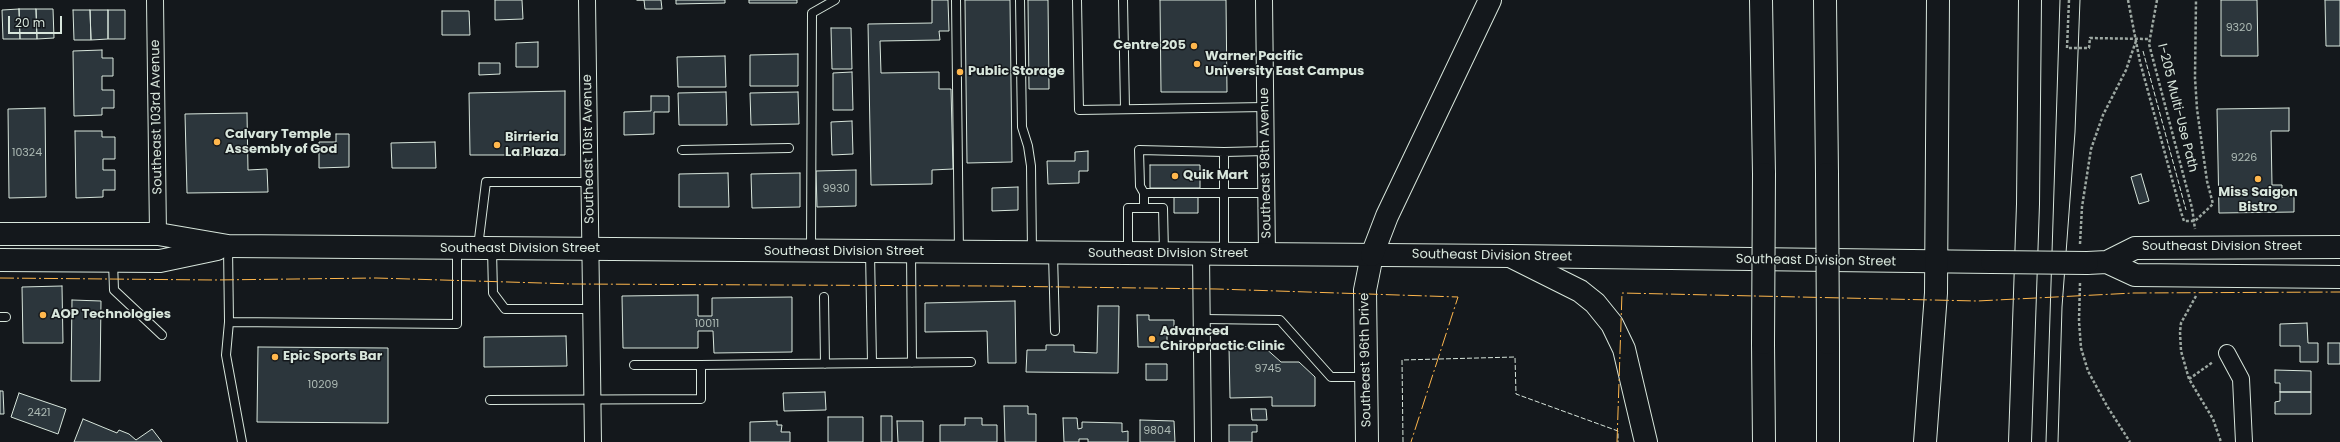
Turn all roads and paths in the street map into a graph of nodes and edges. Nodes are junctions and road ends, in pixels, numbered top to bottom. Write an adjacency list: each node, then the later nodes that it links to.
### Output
1 (156, 0): 34 (street, Southeast 103rd Avenue)
2 (586, 0): 26 (street, Southeast 101st Avenue)
3 (835, 0): 39 (lane)
4 (956, 0): 42 (lane)
5 (1020, 0): 43 (lane)
6 (1077, 0): 21 (lane)
7 (1123, 0): 21 (lane)
8 (1264, 0): 20 (street, Southeast 98th Avenue)
9 (1490, 0): 50 (main road, Southeast 96th Drive)
10 (1761, 0): 81 (main road, bridge)
11 (1824, 0): 82 (main road, bridge)
12 (1938, 0): 54 (main road)
13 (2030, 0): 84 (main road)
14 (2069, 0): 19 (path)
15 (2128, 0): 19 (path)
16 (2157, 0): 18 (path, I-205 Multi-Use Path)
17 (2196, 0): 31 (path)
18 (2149, 40): 19 (path); 31 (path, I-205 Multi-Use Path)
19 (2136, 41): 31 (path); 32 (path)
20 (1265, 107): 21 (lane); 24 (street, Southeast 98th Avenue)
21 (1126, 110)
22 (788, 148): 23 (lane)
23 (682, 150)
24 (1266, 151): 25 (lane); 29 (street, Southeast 98th Avenue)
25 (1224, 152): 27 (lane); 28 (lane)
26 (589, 182): 37 (lane); 38 (street, Southeast 101st Avenue)
27 (1144, 193): 28 (lane); 30 (lane)
28 (1224, 193): 29 (lane); 48 (lane)
29 (1266, 193): 49 (street, Southeast 98th Avenue)
30 (1144, 208): 45 (lane); 46 (lane)
31 (2195, 221)
32 (2080, 227)
33 (0, 234): 34 (main road, Southeast Division Street)
34 (158, 234): 35 (main road, Southeast Division Street); 53 (main road)
35 (228, 246): 37 (main road, Southeast Division Street); 53 (main road, Southeast Division Street); 62 (lane)
36 (2340, 247): 55 (main road, Southeast Division Street)
37 (476, 249): 38 (main road, Southeast Division Street); 60 (lane); 62 (lane)
38 (590, 249): 39 (main road, Southeast Division Street); 60 (street, Southeast 101st Avenue)
39 (811, 252): 40 (main road, Southeast Division Street)
40 (870, 252): 41 (main road, Southeast Division Street); 67 (lane)
41 (911, 252): 42 (main road, Southeast Division Street); 68 (lane)
42 (960, 253): 43 (main road, Southeast Division Street)
43 (1032, 253): 44 (main road, Southeast Division Street)
44 (1053, 253): 45 (main road, Southeast Division Street); 63 (lane)
45 (1128, 254): 46 (main road, Southeast Division Street)
46 (1164, 254): 47 (main road, Southeast Division Street)
47 (1201, 254): 48 (main road, Southeast Division Street); 61 (street)
48 (1224, 254): 49 (main road, Southeast Division Street)
49 (1267, 255): 50 (main road, Southeast Division Street)
50 (1372, 255): 51 (main road, Southeast Division Street); 72 (main road, Southeast 96th Drive)
51 (1510, 256): 54 (main road, Southeast Division Street); 80 (main road)
52 (0, 260): 53 (main road, Southeast Division Street)
53 (113, 261): 64 (lane)
54 (1937, 262): 55 (main road, Southeast Division Street, bridge); 83 (main road)
55 (2097, 263): 56 (main road, Southeast Division Street)
56 (2340, 277)
57 (2080, 296): 85 (path)
58 (824, 297): 69 (lane)
59 (2196, 298): 73 (path)
60 (591, 309): 75 (street, Southeast 101st Avenue)
61 (1203, 319): 72 (lane); 78 (street)
62 (229, 322): 76 (lane)
63 (1055, 331)
64 (162, 335)
65 (2227, 353): 73 (path); 87 (street)
66 (971, 362): 68 (lane)
67 (872, 363): 68 (lane); 69 (lane)
68 (912, 363)
69 (825, 364): 70 (lane)
70 (701, 365): 71 (lane); 75 (lane)
71 (634, 366)
72 (1366, 377): 79 (main road, Southeast 96th Drive)
73 (2189, 379): 86 (path)
74 (490, 400): 75 (lane)
75 (592, 401): 77 (street, Southeast 101st Avenue)
76 (242, 442)
77 (593, 442)
78 (1203, 442)
79 (1367, 442)
80 (1646, 442)
81 (1764, 442)
82 (1828, 442)
83 (1925, 442)
84 (2020, 442)
85 (2130, 442)
86 (2221, 442)
87 (2244, 442)

